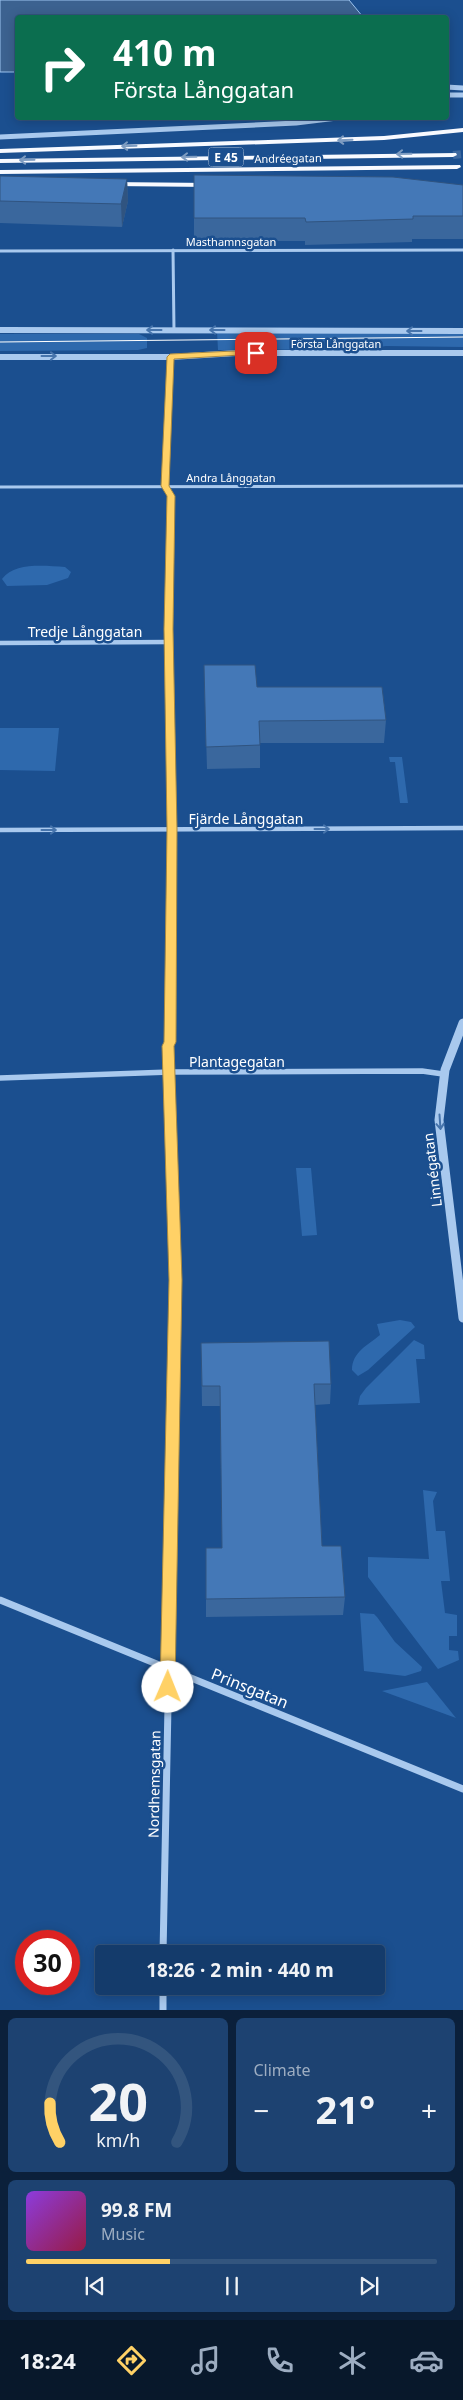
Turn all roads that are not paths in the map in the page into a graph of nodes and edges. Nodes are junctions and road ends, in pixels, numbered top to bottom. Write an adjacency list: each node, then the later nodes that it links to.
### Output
1 (449, 87): 2 (street)
2 (463, 88)
3 (449, 95): 4 (street)
4 (463, 95)
5 (321, 120): 7 (street)
6 (463, 130): 8 (highway, one-way to 8)
7 (0, 137)
8 (0, 151)
9 (453, 154): 10 (highway, Andréegatan / E 45, one-way to 10)
10 (0, 161)
11 (457, 167): 12 (highway, Andréegatan / E 45)
12 (0, 172)
13 (97, 184): 14 (highway)
14 (222, 185)
15 (173, 250): 16 (street, Masthamnsgatan); 17 (street, Masthamnsgatan); 19 (street)
16 (463, 250)
17 (0, 251)
18 (0, 330): 19 (street, Första Långgatan, one-way to 18)
19 (174, 330): 20 (street, Första Långgatan, one-way to 19)
20 (463, 331)
21 (463, 354): 23 (street, Första Långgatan)
22 (0, 356): 23 (street, Första Långgatan, one-way to 23)
23 (170, 357): 24 (street, Nordhemsgatan)
24 (165, 486): 25 (street, Andra Långgatan); 26 (street, Andra Långgatan); 27 (street, Nordhemsgatan)
25 (463, 486)
26 (0, 487)
27 (169, 642): 28 (street, Tredje Långgatan); 30 (street, Nordhemsgatan)
28 (0, 643)
29 (463, 828): 30 (street, Fjärde Långgatan, one-way to 29)
30 (172, 829): 31 (street, Fjärde Långgatan, one-way to 30); 33 (street, Nordhemsgatan)
31 (0, 830)
32 (463, 1023): 34 (street, Linnégatan)
33 (170, 1072): 34 (street, Plantagegatan); 35 (street, Plantagegatan); 38 (street, Nordhemsgatan)
34 (443, 1074): 36 (street, Linnégatan, one-way to 36)
35 (0, 1078)
36 (463, 1318)
37 (0, 1600): 38 (street, Prinsgatan)
38 (168, 1670): 39 (street, Prinsgatan); 40 (street, Nordhemsgatan)
39 (463, 1789)
40 (164, 1945)
41 (163, 1995): 42 (street)
42 (163, 2010)

